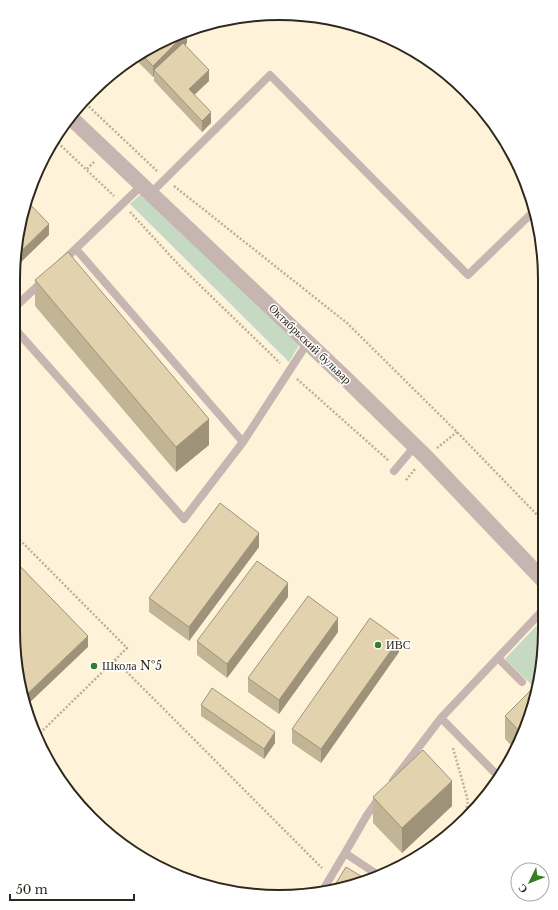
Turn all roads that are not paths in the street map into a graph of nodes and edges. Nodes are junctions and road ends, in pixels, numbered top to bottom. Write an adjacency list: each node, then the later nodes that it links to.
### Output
1 (74, 121): 2 (street, Октябрьский бульвар)
2 (146, 189): 3 (lane); 4 (lane); 7 (street, Октябрьский бульвар)
3 (530, 215)
4 (76, 249): 5 (lane); 8 (lane)
5 (20, 302)
6 (20, 335): 8 (lane)
7 (308, 342): 8 (lane); 9 (street, Октябрьский бульвар)
8 (243, 442)
9 (415, 446): 10 (lane); 11 (street, Октябрьский бульвар)
10 (395, 469)
11 (538, 575)
12 (538, 615): 13 (lane)
13 (498, 658): 14 (lane); 15 (lane)
14 (522, 682)
15 (441, 718): 16 (lane); 17 (lane)
16 (495, 773)
17 (345, 853): 18 (lane); 19 (lane)
18 (373, 872)
19 (326, 886)

